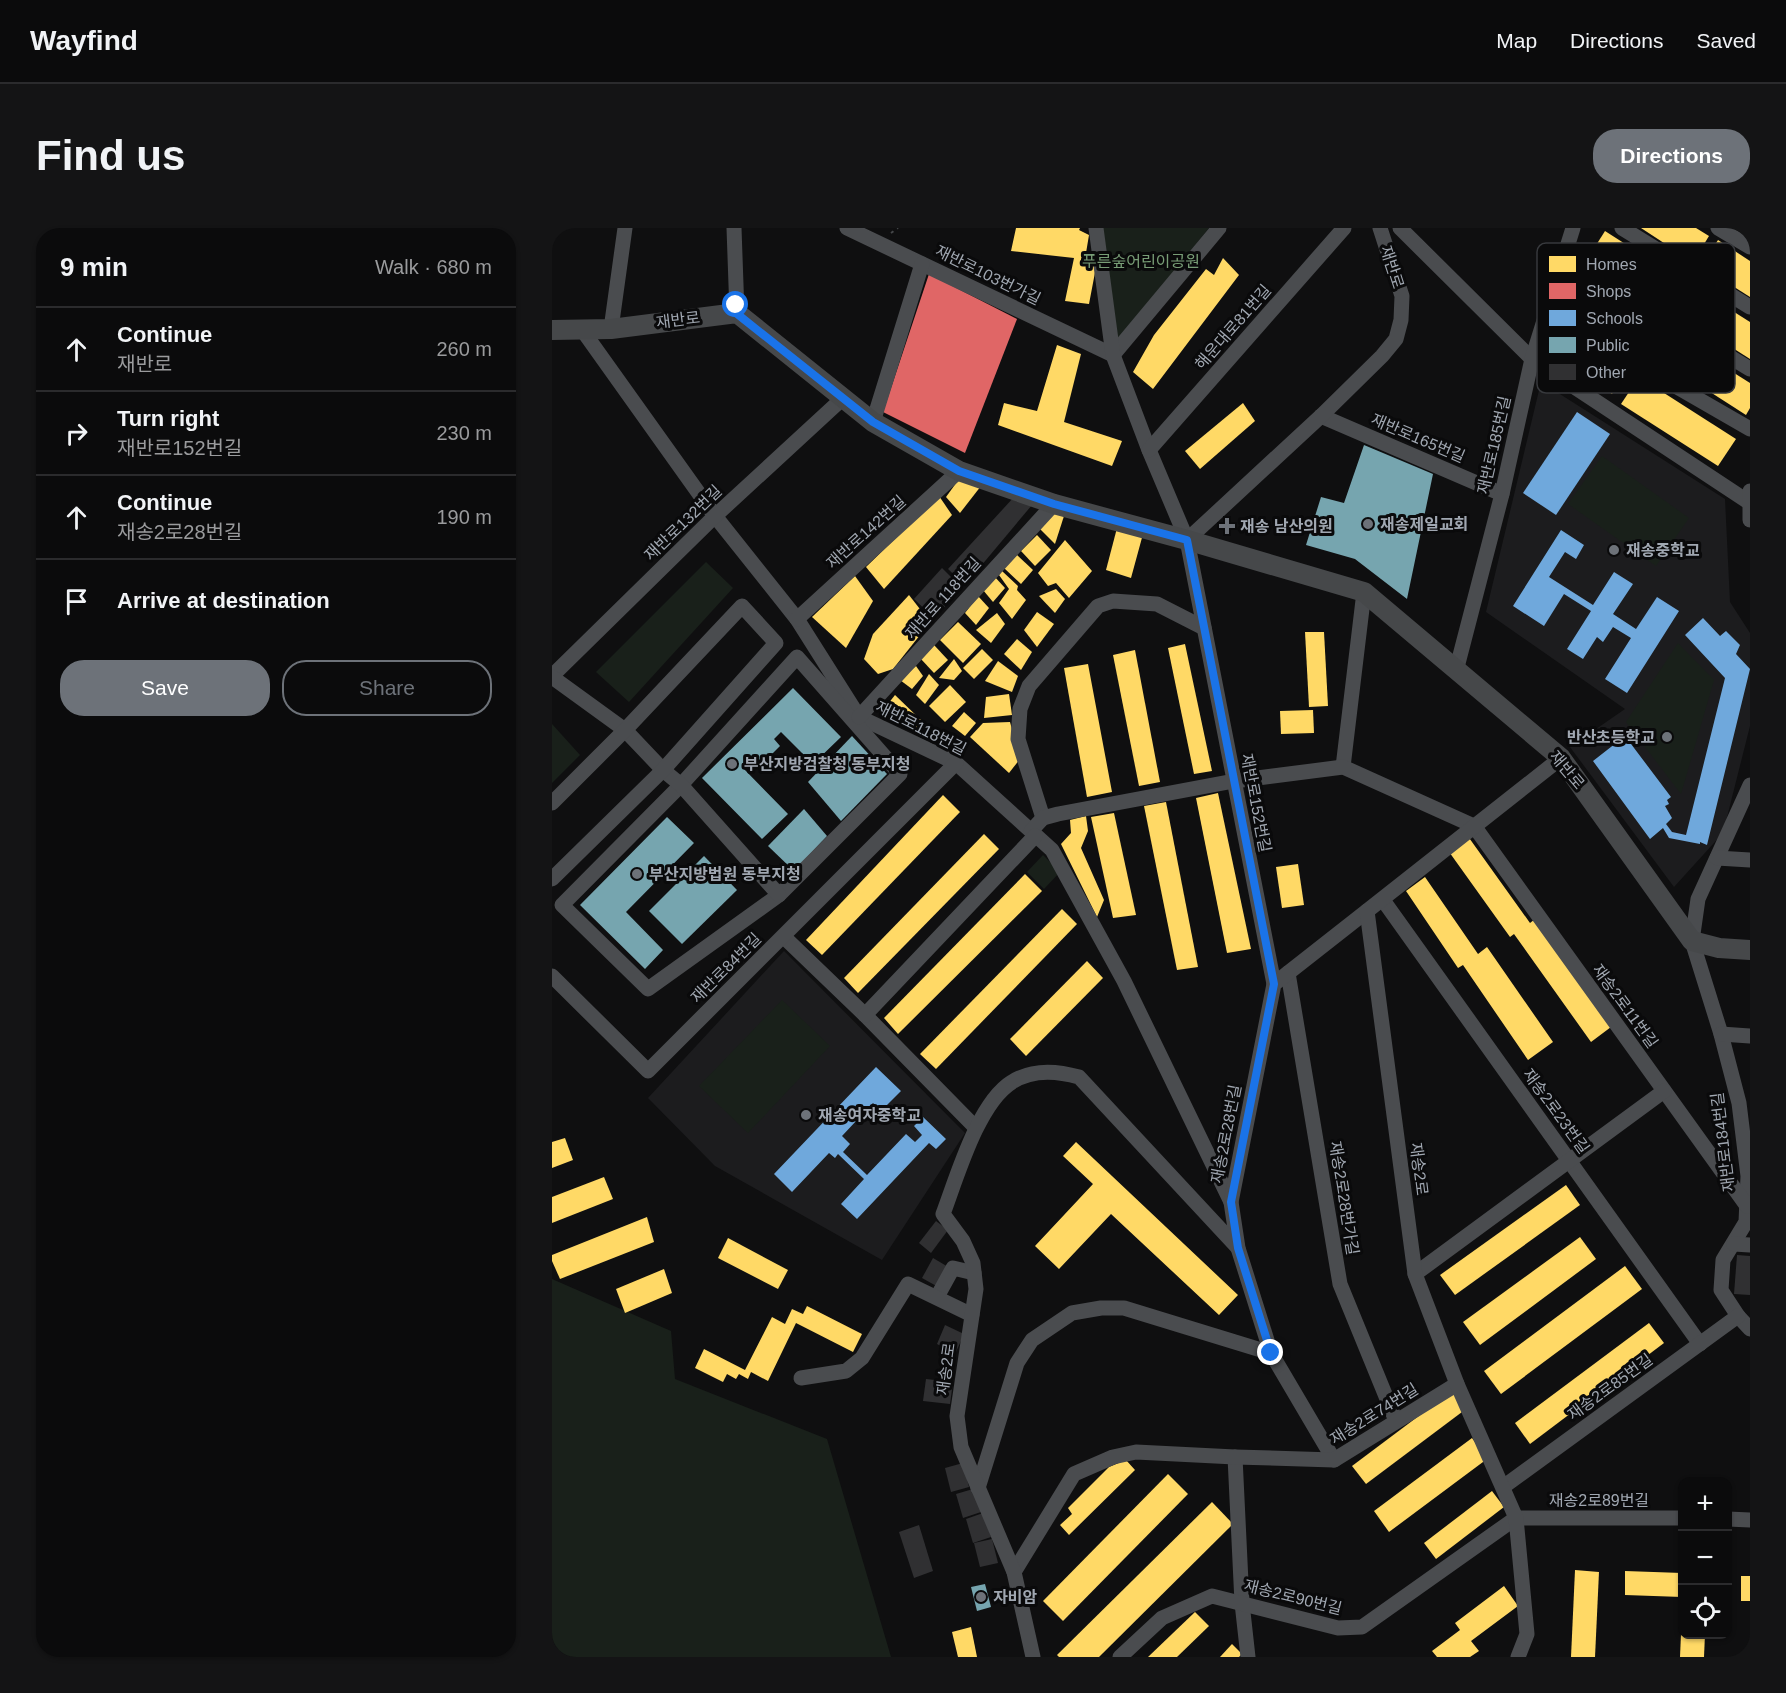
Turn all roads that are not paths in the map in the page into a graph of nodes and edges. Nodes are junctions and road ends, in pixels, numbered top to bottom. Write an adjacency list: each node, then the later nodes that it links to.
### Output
1 (625, 228): 20 (street)
2 (734, 228): 19 (street)
3 (874, 228): 12 (street)
4 (1096, 228): 24 (street)
5 (1344, 228): 35 (street, 해운대로81번길)
6 (1380, 228): 32 (street, 재반로)
7 (1400, 228): 25 (street)
8 (1573, 228): 13 (street, 재반로185번길)
9 (1622, 228): 14 (street)
10 (1718, 228): 15 (street)
11 (1217, 229): 24 (street)
12 (852, 231): 16 (street, 재반로103번가길)
13 (1568, 243)
14 (1646, 243)
15 (1750, 248)
16 (922, 264): 24 (street, 재반로103번가길); 33 (street)
17 (1735, 298): 18 (street)
18 (1750, 307)
19 (736, 313): 20 (main road, 재반로); 31 (main road, 재반로)
20 (610, 329): 22 (main road, 재반로)
21 (552, 330): 22 (main road, 재반로)
22 (582, 331): 40 (street, 재반로118번길)
23 (1537, 343): 25 (street, 재반로185번길)
24 (1113, 355): 35 (street)
25 (1532, 359): 27 (street); 37 (street, 재반로185번길)
26 (1735, 360): 28 (street)
27 (1537, 362)
28 (1750, 369)
29 (1585, 393): 38 (street)
30 (1688, 393): 34 (street)
31 (843, 399): 33 (main road, 재반로); 40 (street, 재반로132번길)
32 (1321, 416): 37 (street, 재반로165번길); 42 (street, 재반로)
33 (873, 422): 36 (main road, 재반로)
34 (1750, 429)
35 (1149, 450): 42 (street)
36 (959, 471): 39 (main road, 재반로); 44 (street, 재반로142번길)
37 (1502, 494): 46 (street, 재반로185번길)
38 (1750, 499): 41 (street)
39 (1054, 504): 42 (main road, 재반로); 48 (street, 재반로 118번길)
40 (716, 516): 44 (street, 재반로118번길); 47 (street, 재반로132번길)
41 (1750, 520)
42 (1187, 540): 43 (main road, 재반로); 45 (street, 재반로152번길)
43 (1364, 592): 46 (main road, 재반로); 52 (street)
44 (797, 619): 48 (street, 재반로118번길)
45 (1204, 628): 54 (street, 재반로152번길); 58 (street)
46 (1456, 671): 50 (main road, 재반로)
47 (552, 676): 49 (street)
48 (859, 717): 51 (street, 재반로118번길)
49 (625, 730): 53 (street); 53 (street); 57 (street)
50 (1561, 758): 59 (street); 68 (main road, 재반로)
51 (956, 764): 60 (street, 재반로118번길); 67 (street)
52 (1343, 767): 54 (street); 59 (street)
53 (663, 770): 55 (street); 63 (street)
54 (1234, 781): 58 (street); 72 (street, 재반로152번길)
55 (681, 784): 64 (street); 64 (street); 64 (street)
56 (1750, 788): 61 (street)
57 (552, 803)
58 (1043, 818): 60 (street)
59 (1474, 826): 65 (street); 76 (street, 재송2로11번길)
60 (1033, 833): 73 (street); 81 (street, 재반로118번길)
61 (1717, 858): 62 (street); 68 (street)
62 (1750, 860)
63 (552, 879)
64 (779, 895)
65 (1383, 900): 66 (street); 79 (street, 재송2로23번길)
66 (1367, 911): 70 (street); 87 (street, 재송2로)
67 (784, 936): 71 (street, 재반로84번길); 73 (street, 재반로84번길)
68 (1692, 941): 69 (main road); 74 (street, 재반로184번길)
69 (1750, 950)
70 (1288, 973): 72 (street); 96 (street, 재송2로28번가길)
71 (552, 976)
72 (1274, 984): 81 (street, 재송2로28번길)
73 (865, 1015): 78 (street, 재반로84번길)
74 (1721, 1034): 75 (street); 77 (street, 재반로184번길)
75 (1750, 1036)
76 (1664, 1091): 79 (street); 82 (street, 재송2로11번길)
77 (1745, 1104): 80 (street, 재반로184번길)
78 (976, 1128): 85 (street, 재송2로); 86 (street, 재송2로)
79 (1569, 1161): 87 (street); 92 (street, 재송2로23번길)
80 (1749, 1176): 82 (street, 재반로184번길)
81 (1231, 1202): 85 (street, 재송2로28번길)
82 (1747, 1206): 83 (street, 재반로184번길)
83 (1734, 1244): 84 (street); 90 (street, 재반로184번길)
84 (1750, 1245)
85 (1238, 1248): 93 (street, 재송2로28번길)
86 (974, 1272): 88 (street); 89 (street, 재송2로)
87 (1415, 1274): 95 (street, 재송2로)
88 (937, 1298): 89 (street); 94 (street)
89 (972, 1315): 100 (street, 재송2로)
90 (1738, 1316): 91 (street, 재반로184번길); 92 (street, 재송2로85번길)
91 (1750, 1329)
92 (1700, 1344): 99 (street, 재송2로85번길)
93 (1271, 1353): 98 (street, 재송2로28번길); 100 (street)
94 (801, 1378)
95 (1457, 1384): 96 (street, 재송2로74번길); 99 (street, 재송2로)
96 (1396, 1421): 98 (street, 재송2로74번길)
97 (1235, 1457): 98 (street, 재송2로74번길); 105 (street, 재송2로74번길); 106 (street)
98 (1334, 1460)
99 (1503, 1487): 101 (street, 재송2로)
100 (978, 1488): 105 (street, 재송2로)
101 (1515, 1518): 102 (street, 재송2로89번길); 106 (street, 재송2로90번길); 110 (street, 재송2로)
102 (1678, 1518)
103 (1732, 1519): 104 (street)
104 (1750, 1520)
105 (1014, 1572): 107 (street, 재송2로)
106 (1242, 1603): 108 (street, 재송2로90번길); 109 (street)
107 (1033, 1657)
108 (1120, 1657)
109 (1248, 1657)
110 (1518, 1657)

